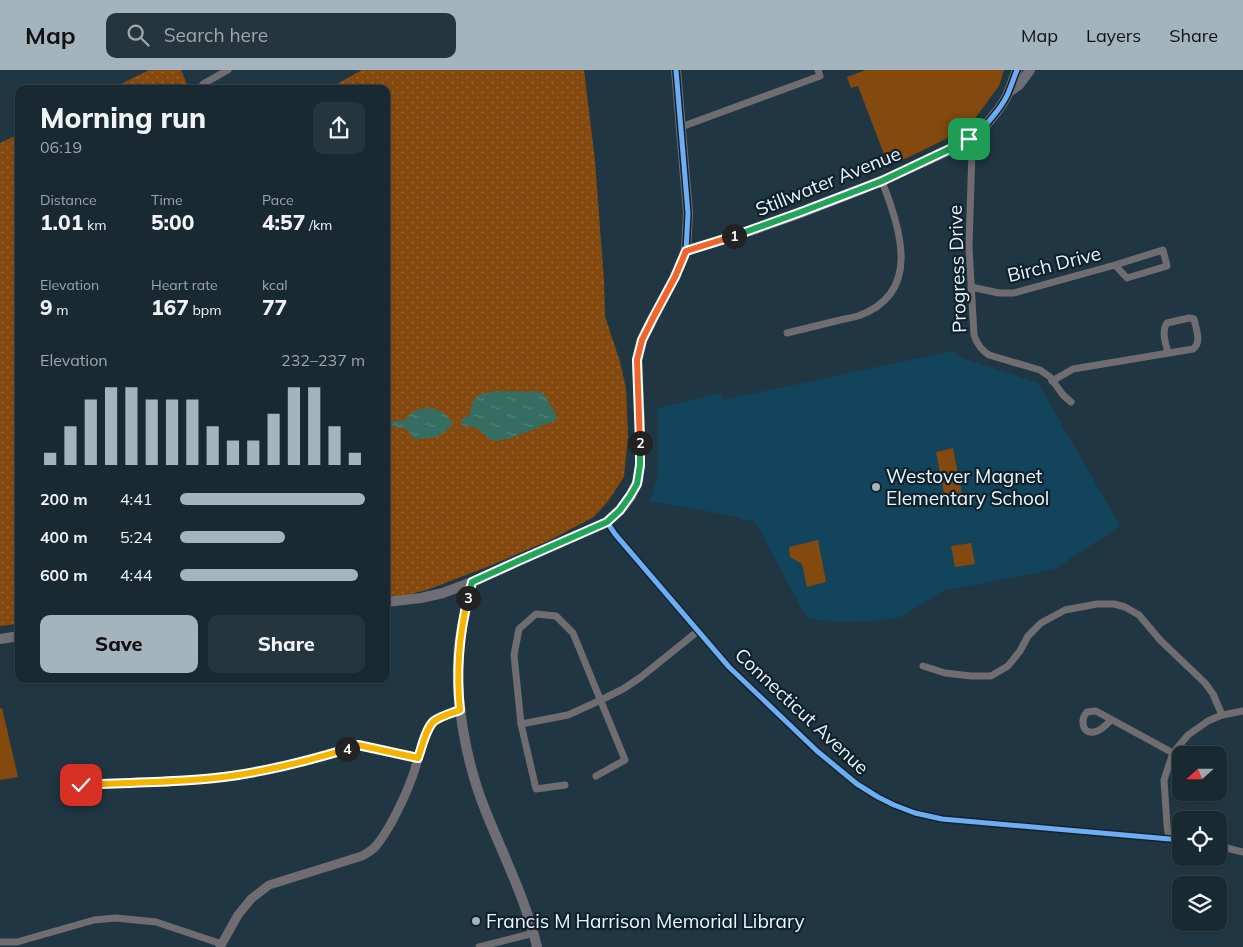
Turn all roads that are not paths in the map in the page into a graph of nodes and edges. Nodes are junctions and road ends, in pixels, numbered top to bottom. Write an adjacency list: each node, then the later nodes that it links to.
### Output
1 (228, 70): 6 (street)
2 (676, 70): 8 (main road)
3 (1017, 70): 7 (main road, Stillwater Avenue)
4 (1030, 70): 7 (main road, Stillwater Avenue)
5 (819, 73): 8 (street)
6 (203, 84)
7 (1009, 92): 9 (main road, Stillwater Avenue)
8 (681, 127): 11 (main road)
9 (969, 139): 10 (main road, Stillwater Avenue); 13 (street, Progress Drive)
10 (882, 181): 11 (main road, Stillwater Avenue); 14 (street)
11 (686, 251): 18 (main road)
12 (1115, 265): 12 (street, Birch Drive); 13 (street, Birch Drive)
13 (971, 287): 16 (street, Progress Drive)
14 (787, 333)
15 (1168, 353): 15 (street); 16 (street)
16 (1052, 381): 17 (street, Progress Drive)
17 (1070, 402)
18 (607, 522): 19 (main road); 21 (street, Connecticut Avenue)
19 (472, 582): 20 (main road); 26 (main road)
20 (390, 602)
21 (698, 631): 25 (street); 38 (street, Connecticut Avenue)
22 (15, 637): 23 (main road)
23 (0, 639)
24 (923, 666): 28 (street)
25 (601, 700): 30 (street); 30 (street); 35 (street)
26 (460, 710): 34 (street); 42 (main road)
27 (1243, 710): 28 (street)
28 (1222, 715): 31 (street)
29 (1111, 720): 32 (street)
30 (521, 724): 37 (street)
31 (1179, 746)
32 (1172, 752)
33 (1172, 756): 38 (street)
34 (418, 758): 36 (street); 44 (street)
35 (596, 776)
36 (81, 785)
37 (565, 786)
38 (1169, 839): 39 (street, Connecticut Avenue)
39 (1172, 839)
40 (1227, 848): 41 (street)
41 (1243, 852)
42 (534, 933): 45 (street); 46 (main road)
43 (0, 942): 44 (street)
44 (221, 945)
45 (480, 947)
46 (537, 947)

